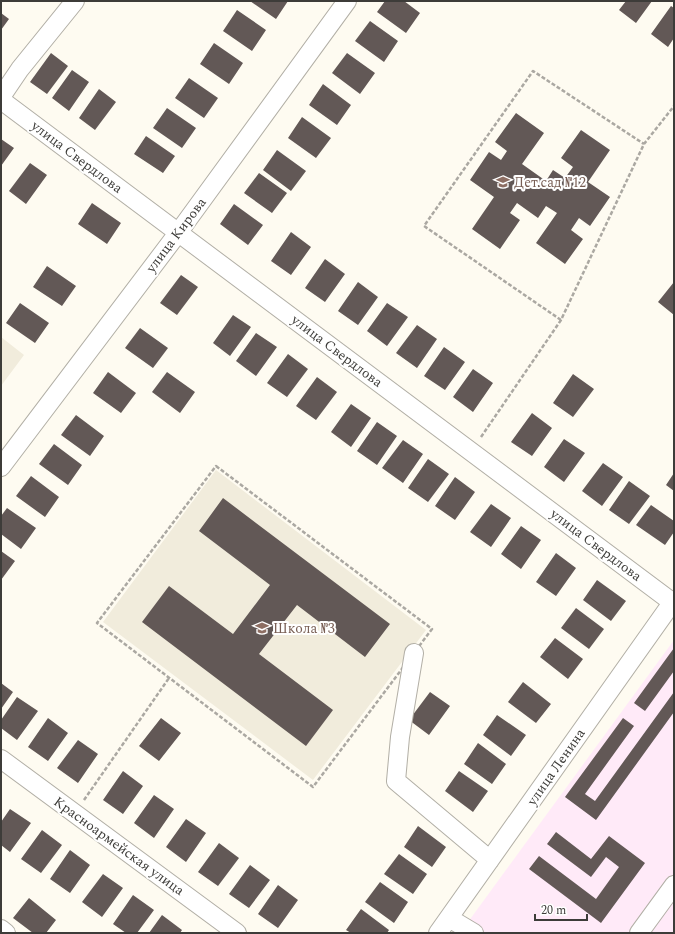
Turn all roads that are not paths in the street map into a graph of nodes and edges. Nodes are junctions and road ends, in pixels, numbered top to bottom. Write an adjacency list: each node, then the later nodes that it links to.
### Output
1 (75, 1): 3 (street)
2 (338, 4): 5 (street, улица Кирова)
3 (1, 97)
4 (1, 100): 5 (street, улица Свердлова)
5 (178, 233): 6 (street, улица Кирова); 7 (street, улица Свердлова)
6 (1, 467)
7 (673, 601): 10 (street, улица Ленина)
8 (414, 653): 10 (street)
9 (3, 765): 15 (street, Красноармейская улица)
10 (490, 860): 12 (street, улица Ленина)
11 (674, 885): 18 (street)
12 (449, 918): 16 (street, улица Ленина); 17 (street)
13 (1, 929): 14 (street)
14 (6, 933)
15 (237, 933)
16 (438, 933)
17 (474, 933)
18 (639, 933)

